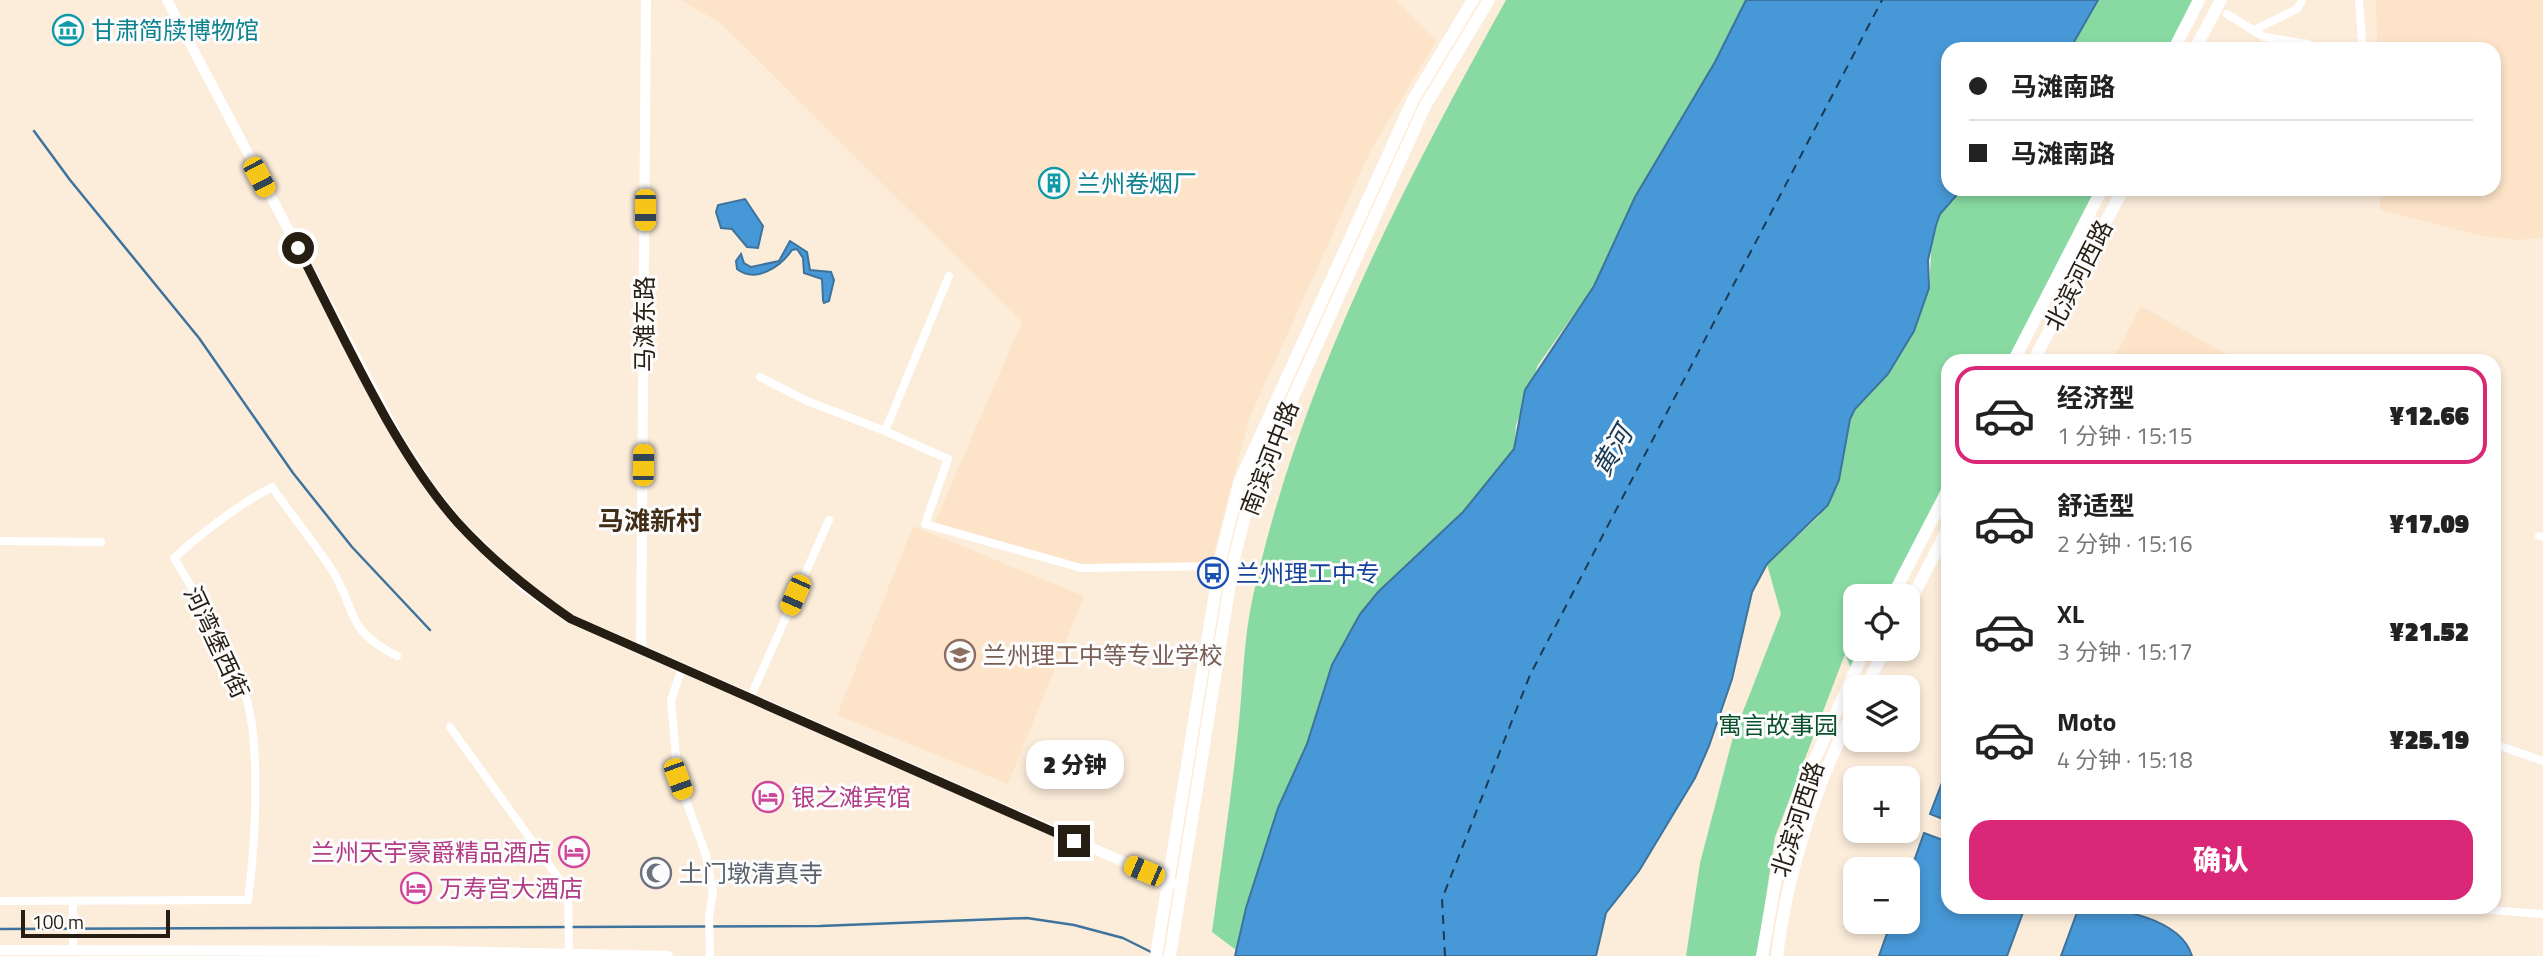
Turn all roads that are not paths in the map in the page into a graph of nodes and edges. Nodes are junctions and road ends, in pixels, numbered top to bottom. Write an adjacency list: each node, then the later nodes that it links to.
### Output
1 (167, 0): 30 (main road)
2 (646, 0): 30 (main road, 马滩东路)
3 (1473, 0): 27 (main road, 南滨河中路)
4 (1489, 0): 40 (main road, 南滨河中路)
5 (2199, 0): 11 (main road)
6 (2221, 0): 12 (main road)
7 (2302, 0): 10 (street)
8 (2359, 0): 14 (street)
9 (2227, 14): 10 (street)
10 (2254, 30): 13 (street)
11 (2178, 42)
12 (2199, 42)
13 (2295, 42)
14 (2362, 42)
15 (2098, 196): 18 (main road, 北滨河西路)
16 (2119, 196): 19 (main road, 北滨河西路)
17 (949, 276): 21 (street)
18 (2017, 354)
19 (2037, 354)
20 (761, 377): 21 (street)
21 (885, 431): 27 (street)
22 (1941, 502): 28 (main road)
23 (829, 520): 34 (street)
24 (0, 541): 25 (street)
25 (101, 542)
26 (1941, 542): 29 (main road)
27 (1219, 566): 39 (main road, 南滨河中路)
28 (1899, 584)
29 (1919, 584)
30 (641, 648): 33 (main road)
31 (397, 656): 42 (street, 河湾堡西街)
32 (1860, 661): 54 (main road, 北滨河西路)
33 (682, 668): 34 (main road); 51 (street)
34 (751, 696): 39 (main road)
35 (450, 727): 47 (street)
36 (1843, 737): 55 (main road, 北滨河西路)
37 (2501, 746): 38 (street)
38 (2543, 761)
39 (1168, 882): 40 (main road); 52 (main road, 南滨河中路)
40 (1183, 887): 53 (main road, 南滨河中路)
41 (0, 901): 42 (street, 河湾堡西街)
42 (74, 901): 46 (street)
43 (2501, 911): 44 (street)
44 (2543, 914)
45 (0, 950): 46 (street)
46 (74, 951): 48 (street)
47 (569, 953): 48 (street); 49 (street)
48 (438, 954)
49 (649, 956): 50 (street)
50 (668, 956)
51 (710, 956)
52 (1156, 956)
53 (1170, 956)
54 (1762, 956)
55 (1777, 956)

